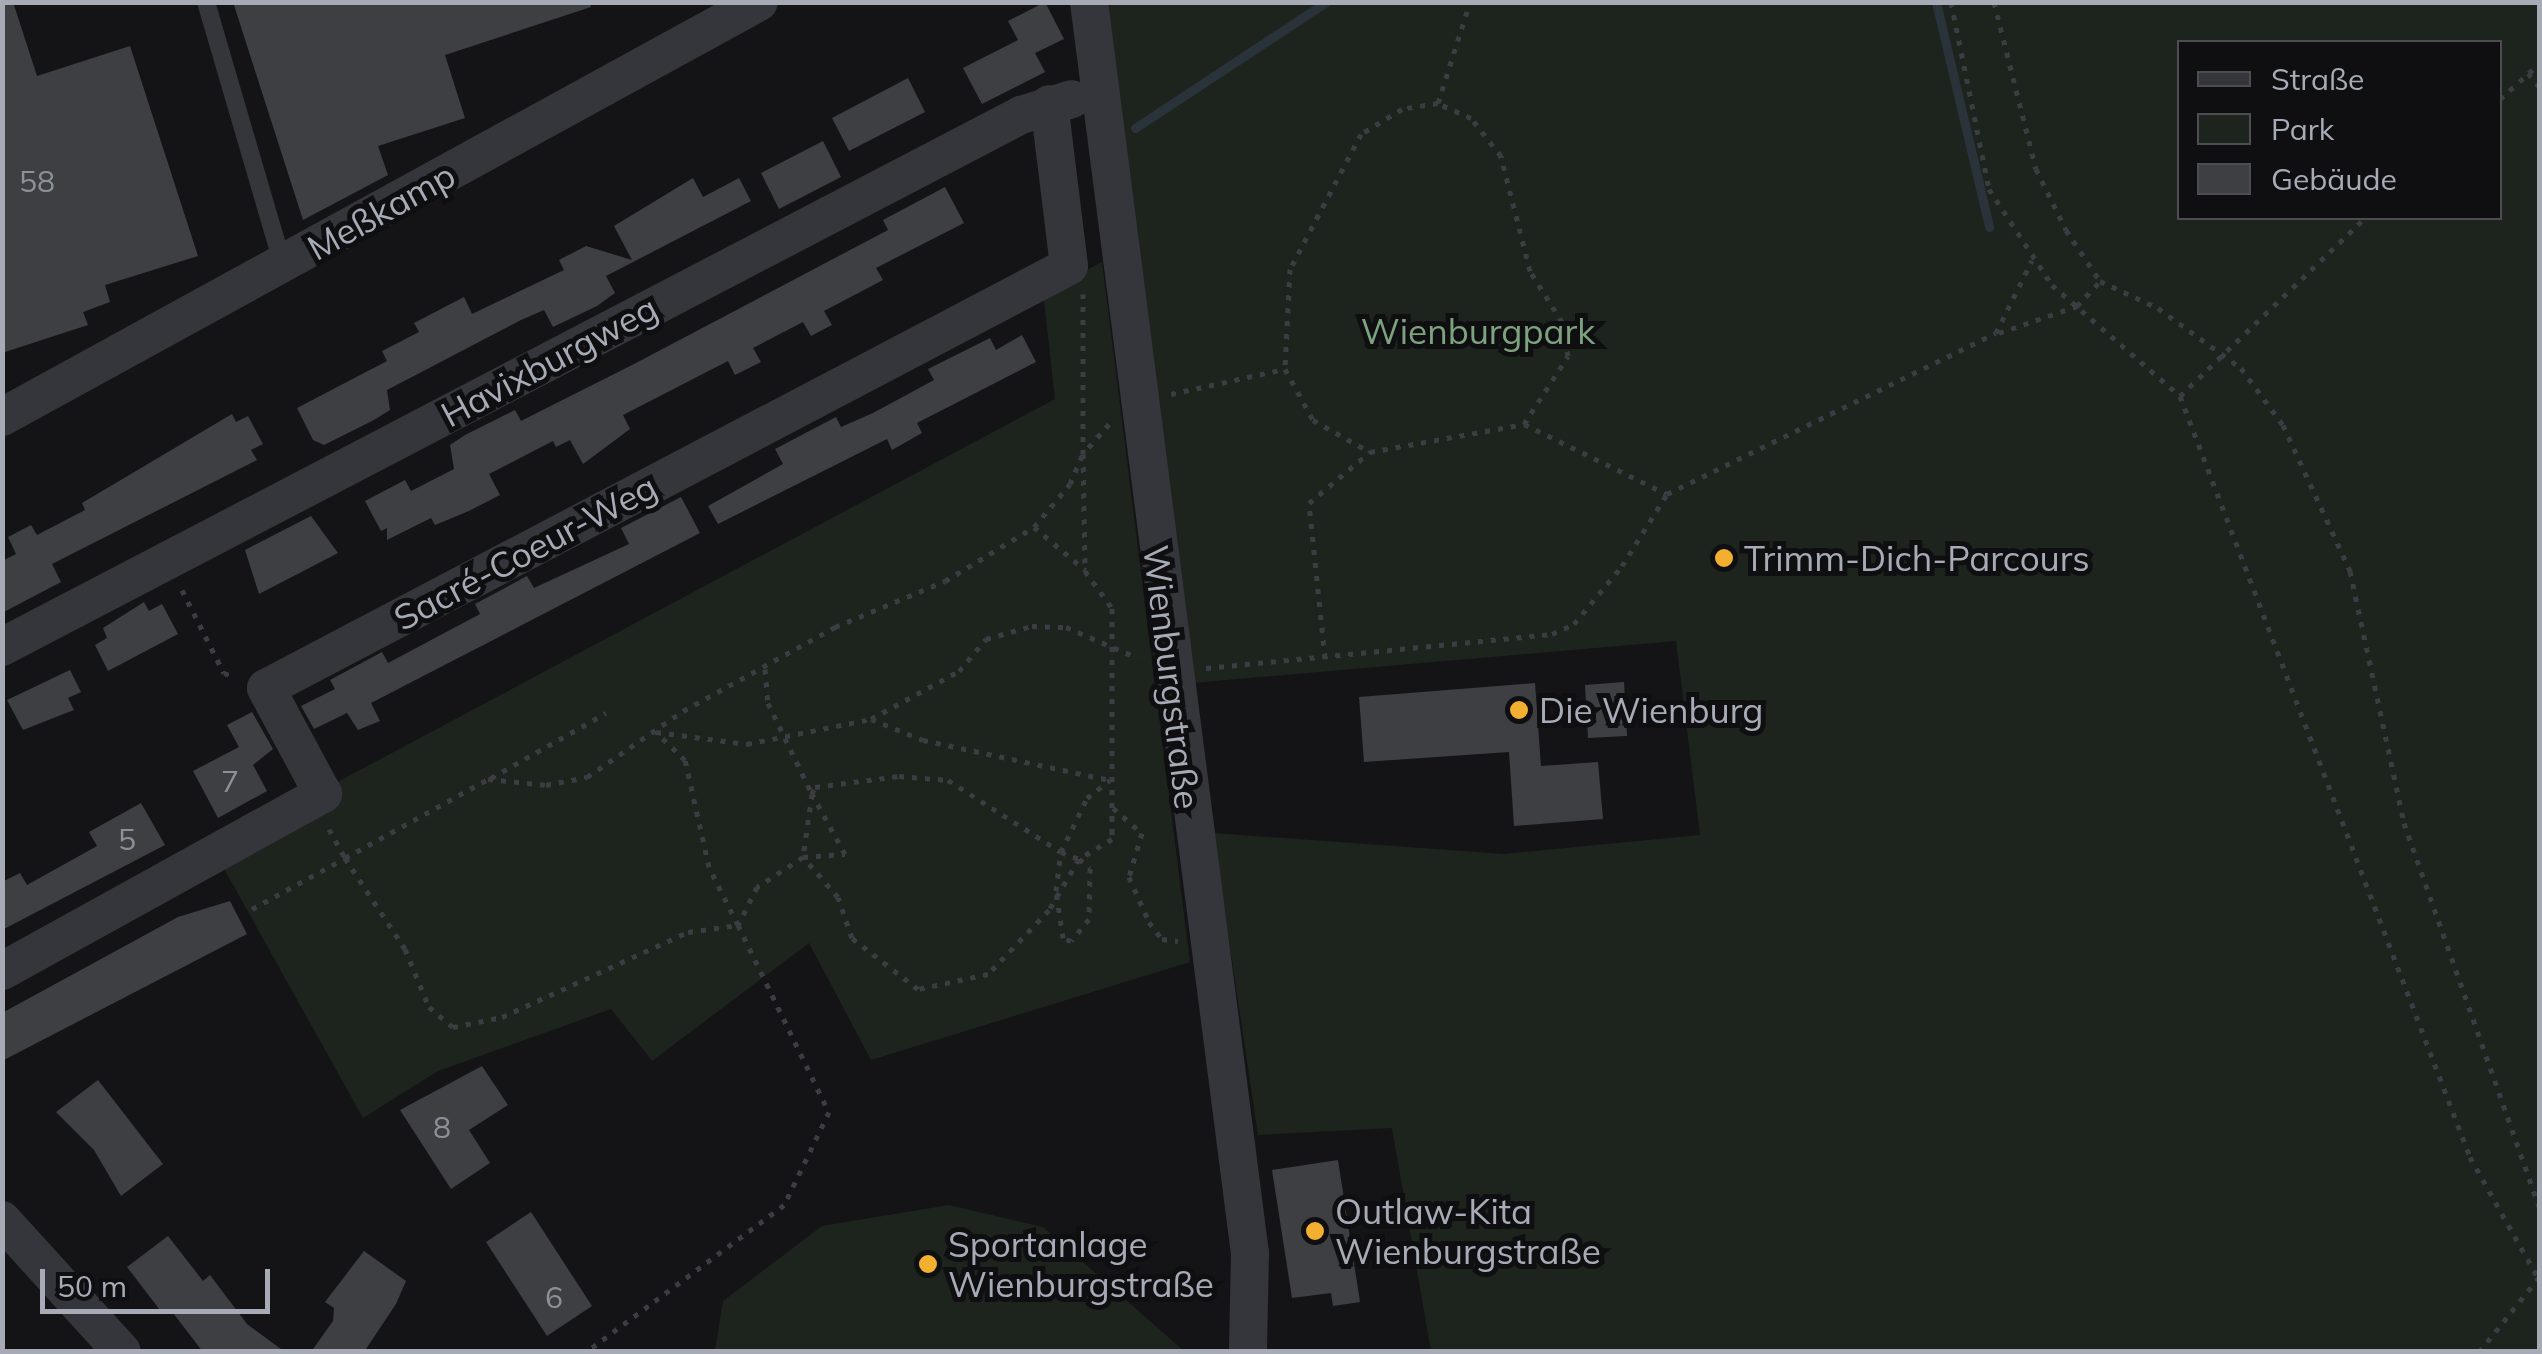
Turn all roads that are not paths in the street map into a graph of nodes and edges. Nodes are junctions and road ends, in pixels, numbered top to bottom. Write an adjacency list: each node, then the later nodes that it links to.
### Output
1 (206, 2): 6 (lane)
2 (758, 2): 6 (street, Meßkamp)
3 (1089, 2): 4 (street, Wienburgstraße)
4 (1102, 95): 5 (street, Havixburgweg); 12 (street, Wienburgstraße)
5 (1048, 104): 8 (street, Havixburgweg); 9 (street, Sacré-Coeur-Weg)
6 (283, 265): 7 (street, Meßkamp)
7 (2, 417)
8 (2, 647)
9 (2, 971)
10 (2, 1220): 11 (street)
11 (122, 1352)
12 (1248, 1352)

